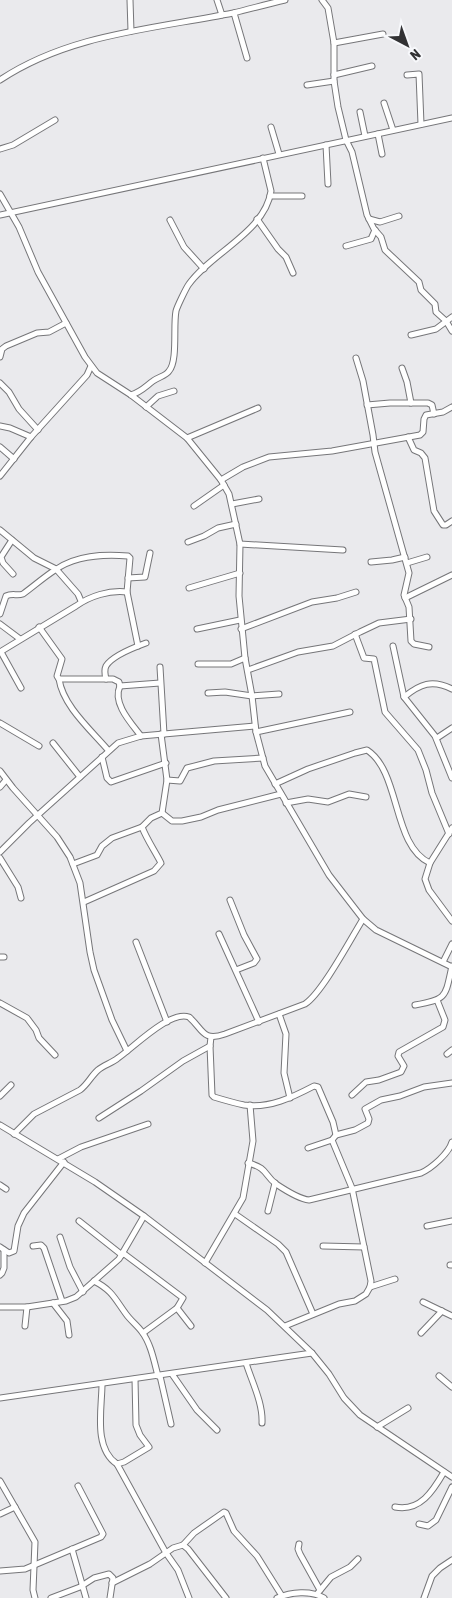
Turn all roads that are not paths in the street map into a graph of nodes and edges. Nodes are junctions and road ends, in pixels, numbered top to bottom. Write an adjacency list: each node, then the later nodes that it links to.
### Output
1 (130, 0): 8 (street)
2 (217, 0): 7 (street)
3 (285, 0): 5 (street)
4 (322, 0): 10 (street)
5 (267, 2): 6 (street)
6 (234, 13): 7 (street); 11 (street)
7 (222, 15): 8 (street)
8 (131, 31): 15 (street)
9 (383, 34): 10 (street)
10 (334, 43): 14 (street)
11 (247, 58)
12 (372, 66): 14 (street)
13 (407, 74): 21 (street)
14 (334, 78): 16 (street); 26 (street)
15 (0, 80)
16 (307, 85)
17 (384, 103): 23 (street)
18 (360, 112): 25 (street)
19 (452, 118): 21 (street)
20 (55, 120): 28 (street)
21 (421, 124): 23 (street)
22 (271, 127): 29 (street)
23 (393, 130): 24 (street)
24 (378, 134): 25 (street); 30 (street)
25 (365, 136): 26 (street)
26 (346, 140): 27 (street); 40 (street)
27 (326, 145): 29 (street); 32 (street)
28 (0, 149)
29 (279, 154): 31 (street)
30 (382, 154)
31 (263, 158): 34 (street); 36 (street)
32 (328, 184)
33 (0, 194): 36 (street)
34 (270, 196): 35 (street); 39 (street)
35 (302, 196)
36 (10, 212): 37 (street); 48 (street)
37 (0, 215)
38 (399, 216): 40 (street)
39 (257, 219): 44 (street); 45 (street)
40 (370, 219): 42 (street)
41 (170, 220): 44 (street)
42 (375, 230): 43 (street); 47 (street)
43 (346, 246)
44 (204, 269): 59 (street)
45 (293, 273)
46 (452, 317): 47 (street)
47 (446, 321): 49 (street); 50 (street)
48 (66, 323): 51 (street); 53 (street)
49 (452, 330)
50 (411, 335)
51 (0, 357)
52 (356, 358): 63 (street)
53 (91, 366): 55 (street); 56 (street)
54 (402, 368): 62 (street)
55 (97, 373): 56 (street); 60 (street)
56 (87, 375): 69 (street)
57 (0, 383): 69 (street)
58 (174, 391): 64 (street)
59 (140, 392): 60 (street); 61 (street)
60 (131, 395): 61 (street)
61 (138, 401): 64 (street)
62 (411, 403): 63 (street); 67 (street)
63 (367, 406): 73 (street)
64 (146, 407): 72 (street)
65 (452, 407): 67 (street)
66 (258, 408): 72 (street)
67 (434, 414): 70 (street)
68 (0, 426): 71 (street)
69 (38, 430): 71 (street)
70 (408, 436): 73 (street); 81 (street)
71 (31, 437): 75 (street)
72 (187, 438): 77 (street)
73 (373, 444): 77 (street); 89 (street)
74 (0, 447): 75 (street)
75 (14, 458): 76 (street)
76 (1, 473)
77 (222, 482): 79 (street); 80 (street)
78 (259, 499): 79 (street)
79 (232, 504): 82 (street)
80 (194, 506)
81 (452, 521)
82 (236, 524): 85 (street); 86 (street)
83 (0, 530): 84 (street)
84 (12, 540): 93 (street); 95 (street)
85 (188, 542)
86 (240, 544): 87 (street); 94 (street)
87 (343, 550)
88 (150, 552): 97 (street)
89 (405, 557): 91 (street); 92 (street)
90 (427, 557): 92 (street)
91 (371, 562)
92 (407, 563): 101 (street)
93 (56, 569): 97 (street); 102 (street); 103 (street)
94 (240, 573): 98 (street); 105 (street)
95 (13, 574)
96 (452, 575): 101 (street)
97 (128, 578): 99 (street)
98 (189, 588)
99 (127, 592): 102 (street); 113 (street)
100 (356, 592): 109 (street)
101 (405, 598): 104 (street)
102 (81, 601): 107 (street)
103 (0, 614)
104 (411, 619): 110 (street); 115 (street)
105 (240, 620): 108 (street); 109 (street)
106 (0, 624): 111 (street)
107 (39, 627): 111 (street); 121 (street)
108 (197, 629)
109 (241, 629): 117 (street)
110 (355, 634): 120 (street); 160 (street)
111 (20, 639): 116 (street)
112 (146, 643): 113 (street)
113 (138, 646): 122 (street)
114 (394, 646): 132 (street)
115 (429, 647)
116 (0, 652): 125 (street)
117 (245, 658): 118 (street); 120 (street)
118 (198, 664)
119 (160, 667): 123 (street)
120 (248, 670): 126 (street)
121 (59, 679): 122 (street); 142 (street)
122 (106, 679): 124 (street)
123 (160, 683): 124 (street); 137 (street)
124 (120, 686): 138 (street)
125 (21, 688)
126 (250, 688): 129 (street); 131 (street)
127 (452, 689): 132 (street)
128 (208, 693): 129 (street)
129 (241, 693): 131 (street)
130 (279, 694): 131 (street)
131 (252, 696): 136 (street)
132 (404, 697): 139 (street)
133 (350, 712): 136 (street)
134 (0, 723): 141 (street)
135 (452, 728): 139 (street)
136 (256, 729): 137 (street); 144 (street)
137 (163, 734): 138 (street); 145 (street)
138 (141, 736): 142 (street)
139 (437, 738): 148 (street)
140 (53, 743): 147 (street)
141 (39, 746)
142 (108, 750): 143 (street)
143 (102, 757): 145 (street); 147 (street)
144 (263, 758): 150 (street); 151 (street)
145 (166, 763): 150 (street)
146 (0, 771): 149 (street)
147 (80, 777): 157 (street)
148 (452, 778)
149 (6, 780): 152 (street); 157 (street)
150 (167, 780): 156 (street)
151 (275, 784): 153 (street); 163 (street)
152 (0, 787)
153 (281, 794): 155 (street); 156 (street)
154 (366, 797): 155 (street)
155 (286, 803): 168 (street)
156 (162, 813): 158 (street)
157 (37, 816): 161 (street); 164 (street)
158 (142, 827): 164 (street); 167 (street)
159 (452, 828): 160 (street)
160 (449, 834): 163 (street)
161 (0, 852)
162 (0, 858): 165 (street)
163 (430, 863): 169 (street)
164 (73, 864): 167 (street)
165 (22, 898)
166 (230, 900): 175 (street)
167 (84, 902): 185 (street)
168 (363, 920): 173 (street); 179 (street)
169 (452, 921)
170 (219, 934): 175 (street)
171 (136, 942): 180 (street)
172 (452, 944): 173 (street)
173 (443, 962): 174 (street)
174 (452, 967): 176 (street)
175 (236, 970): 181 (street)
176 (437, 1000): 178 (street); 190 (street)
177 (0, 1003): 187 (street)
178 (415, 1004)
179 (279, 1014): 181 (street); 192 (street)
180 (167, 1022): 182 (street); 185 (street)
181 (259, 1022): 182 (street)
182 (211, 1037): 183 (street)
183 (210, 1046): 193 (street); 194 (street)
184 (452, 1050): 186 (street)
185 (128, 1051): 197 (street)
186 (447, 1054)
187 (55, 1055)
188 (452, 1083): 198 (street)
189 (12, 1085): 191 (street)
190 (352, 1095)
191 (0, 1096)
192 (290, 1098): 193 (street); 198 (street)
193 (250, 1105): 203 (street)
194 (99, 1118)
195 (148, 1124): 201 (street)
196 (0, 1126): 197 (street)
197 (14, 1134): 201 (street)
198 (334, 1138): 200 (street); 206 (street)
199 (452, 1142): 206 (street)
200 (308, 1148)
201 (58, 1159): 202 (street)
202 (64, 1162): 210 (street); 218 (street)
203 (248, 1163): 204 (street); 209 (street)
204 (275, 1183): 206 (street); 208 (street)
205 (0, 1185): 207 (street)
206 (352, 1188): 217 (street)
207 (6, 1189)
208 (268, 1211)
209 (235, 1214): 220 (street); 233 (street)
210 (144, 1216): 219 (street); 220 (street)
211 (79, 1221): 219 (street)
212 (452, 1221): 213 (street)
213 (427, 1226)
214 (60, 1236): 225 (street)
215 (34, 1246): 226 (street)
216 (323, 1246): 217 (street)
217 (364, 1247): 224 (street)
218 (2, 1249): 221 (street)
219 (122, 1252): 223 (street); 231 (street)
220 (205, 1263): 237 (street)
221 (0, 1275)
222 (395, 1279): 224 (street)
223 (94, 1281): 225 (street); 238 (street)
224 (370, 1287): 233 (street)
225 (82, 1292): 226 (street)
226 (62, 1301): 228 (street)
227 (423, 1302): 232 (street)
228 (53, 1303): 230 (street); 240 (street)
229 (0, 1307): 230 (street)
230 (27, 1307): 235 (street)
231 (177, 1308): 236 (street); 238 (street)
232 (442, 1311): 234 (street); 239 (street)
233 (313, 1314): 237 (street)
234 (452, 1316)
235 (25, 1326)
236 (191, 1326)
237 (285, 1326): 241 (street)
238 (143, 1333): 244 (street)
239 (421, 1333)
240 (69, 1335)
241 (312, 1353): 242 (street); 253 (street)
242 (246, 1363): 243 (street); 251 (street)
243 (172, 1374): 244 (street); 254 (street)
244 (159, 1376): 246 (street); 252 (street)
245 (439, 1376): 248 (street)
246 (135, 1379): 247 (street); 255 (street)
247 (102, 1384): 249 (street); 255 (street)
248 (452, 1387)
249 (0, 1398)
250 (408, 1408): 253 (street)
251 (262, 1423)
252 (171, 1424)
253 (377, 1427): 257 (street)
254 (217, 1430)
255 (117, 1464): 268 (street)
256 (452, 1469): 257 (street)
257 (448, 1475): 262 (street)
258 (0, 1481): 261 (street)
259 (78, 1486): 267 (street)
260 (452, 1486): 264 (street)
261 (15, 1507): 263 (street); 271 (street)
262 (395, 1507)
263 (0, 1514)
264 (419, 1524)
265 (299, 1544): 277 (street)
266 (182, 1545): 268 (street); 278 (street); 284 (street)
267 (72, 1549): 271 (street); 276 (street)
268 (166, 1553): 275 (street); 283 (street)
269 (358, 1559): 277 (street)
270 (452, 1560): 286 (street)
271 (34, 1565): 272 (street); 274 (street)
272 (25, 1569): 273 (street); 274 (street)
273 (0, 1571)
274 (34, 1574): 279 (street)
275 (112, 1583): 276 (street); 282 (street)
276 (83, 1585): 280 (street); 281 (street)
277 (319, 1592): 278 (street); 285 (street)
278 (280, 1597)
279 (35, 1598)
280 (51, 1598)
281 (86, 1598)
282 (110, 1598)
283 (189, 1598)
284 (226, 1598)
285 (324, 1598)
286 (424, 1598)

